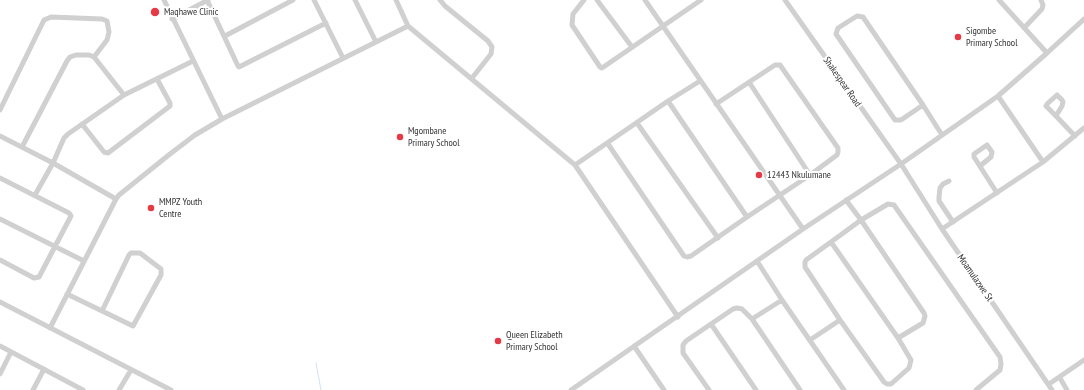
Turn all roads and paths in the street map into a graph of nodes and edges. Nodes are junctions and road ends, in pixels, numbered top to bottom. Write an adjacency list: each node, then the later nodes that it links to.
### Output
1 (164, 0): 15 (street)
2 (208, 0): 15 (street); 21 (street)
3 (292, 0): 21 (street)
4 (314, 0): 17 (street)
5 (355, 0): 22 (street)
6 (396, 0): 18 (street)
7 (440, 0): 28 (street)
8 (584, 0): 23 (street)
9 (597, 0): 23 (street)
10 (645, 0): 19 (street)
11 (701, 0): 19 (street)
12 (785, 0): 50 (street, Shakespear Road)
13 (999, 0): 20 (street)
14 (1041, 0): 20 (street)
15 (172, 19): 27 (street)
16 (1084, 19): 24 (street)
17 (326, 23): 21 (street); 26 (street)
18 (408, 26): 22 (street); 28 (street)
19 (663, 26): 23 (street); 30 (street)
20 (1024, 28): 24 (street)
21 (224, 36)
22 (376, 42): 26 (street)
23 (632, 47)
24 (1047, 53): 33 (street)
25 (94, 58): 32 (street); 37 (street); 47 (street)
26 (343, 58): 39 (street)
27 (192, 61): 29 (street); 39 (street)
28 (472, 78): 51 (street)
29 (157, 79): 32 (street); 41 (street)
30 (700, 81): 34 (street); 35 (street)
31 (749, 82): 35 (street); 53 (street); 53 (street)
32 (124, 95): 41 (street)
33 (998, 96): 43 (street); 48 (street)
34 (668, 101): 40 (street); 61 (street)
35 (716, 104): 58 (street)
36 (923, 105): 36 (street); 43 (street)
37 (0, 110)
38 (1056, 116): 45 (street)
39 (222, 119): 59 (street)
40 (637, 123): 46 (street); 67 (street)
41 (82, 124): 49 (street)
42 (1084, 128): 45 (street)
43 (942, 135): 50 (street)
44 (0, 136): 47 (street)
45 (1075, 136): 48 (street)
46 (608, 144): 51 (street); 67 (street)
47 (22, 147): 49 (street)
48 (1043, 162): 56 (street)
49 (53, 163): 57 (street); 59 (street)
50 (900, 164): 60 (street); 66 (street, Moamulazwe St)
51 (575, 165): 77 (street)
52 (980, 166): 56 (street)
53 (810, 175): 58 (street)
54 (0, 178): 57 (street)
55 (949, 181): 64 (street)
56 (997, 192): 64 (street)
57 (34, 195): 69 (street)
58 (779, 195): 61 (street); 65 (street)
59 (116, 199): 71 (street)
60 (846, 200): 63 (street); 65 (street)
61 (747, 217): 67 (street)
62 (0, 219): 69 (street)
63 (862, 220): 68 (street); 82 (street); 103 (street)
64 (953, 222): 66 (street)
65 (803, 229): 72 (street)
66 (942, 229): 92 (street, Moamulazwe St)
67 (718, 238)
68 (831, 242): 79 (street); 82 (street)
69 (54, 247): 70 (street); 71 (street)
70 (0, 260)
71 (84, 261): 73 (street)
72 (757, 261): 74 (street); 77 (street)
73 (67, 294): 76 (street); 81 (street)
74 (782, 300): 78 (street); 83 (street)
75 (0, 302): 81 (street)
76 (102, 311): 76 (street)
77 (678, 316): 85 (street)
78 (752, 319): 80 (street); 101 (street)
79 (840, 320): 82 (street); 83 (street)
80 (711, 324): 99 (street); 100 (street)
81 (50, 328): 89 (street)
82 (898, 338)
83 (810, 340): 102 (street)
84 (0, 346): 86 (street)
85 (634, 346): 97 (street); 98 (street)
86 (11, 352): 88 (street); 90 (street)
87 (1084, 360): 91 (street)
88 (44, 369): 93 (street); 94 (street)
89 (131, 370): 95 (street); 96 (street)
90 (0, 374)
91 (1060, 378): 92 (street); 105 (street)
92 (1049, 384): 104 (street, Moamulazwe St)
93 (33, 390)
94 (83, 390)
95 (119, 390)
96 (171, 390)
97 (571, 390)
98 (664, 390)
99 (709, 390)
100 (756, 390)
101 (800, 390)
102 (844, 390)
103 (976, 390)
104 (1052, 390)
105 (1067, 390)

